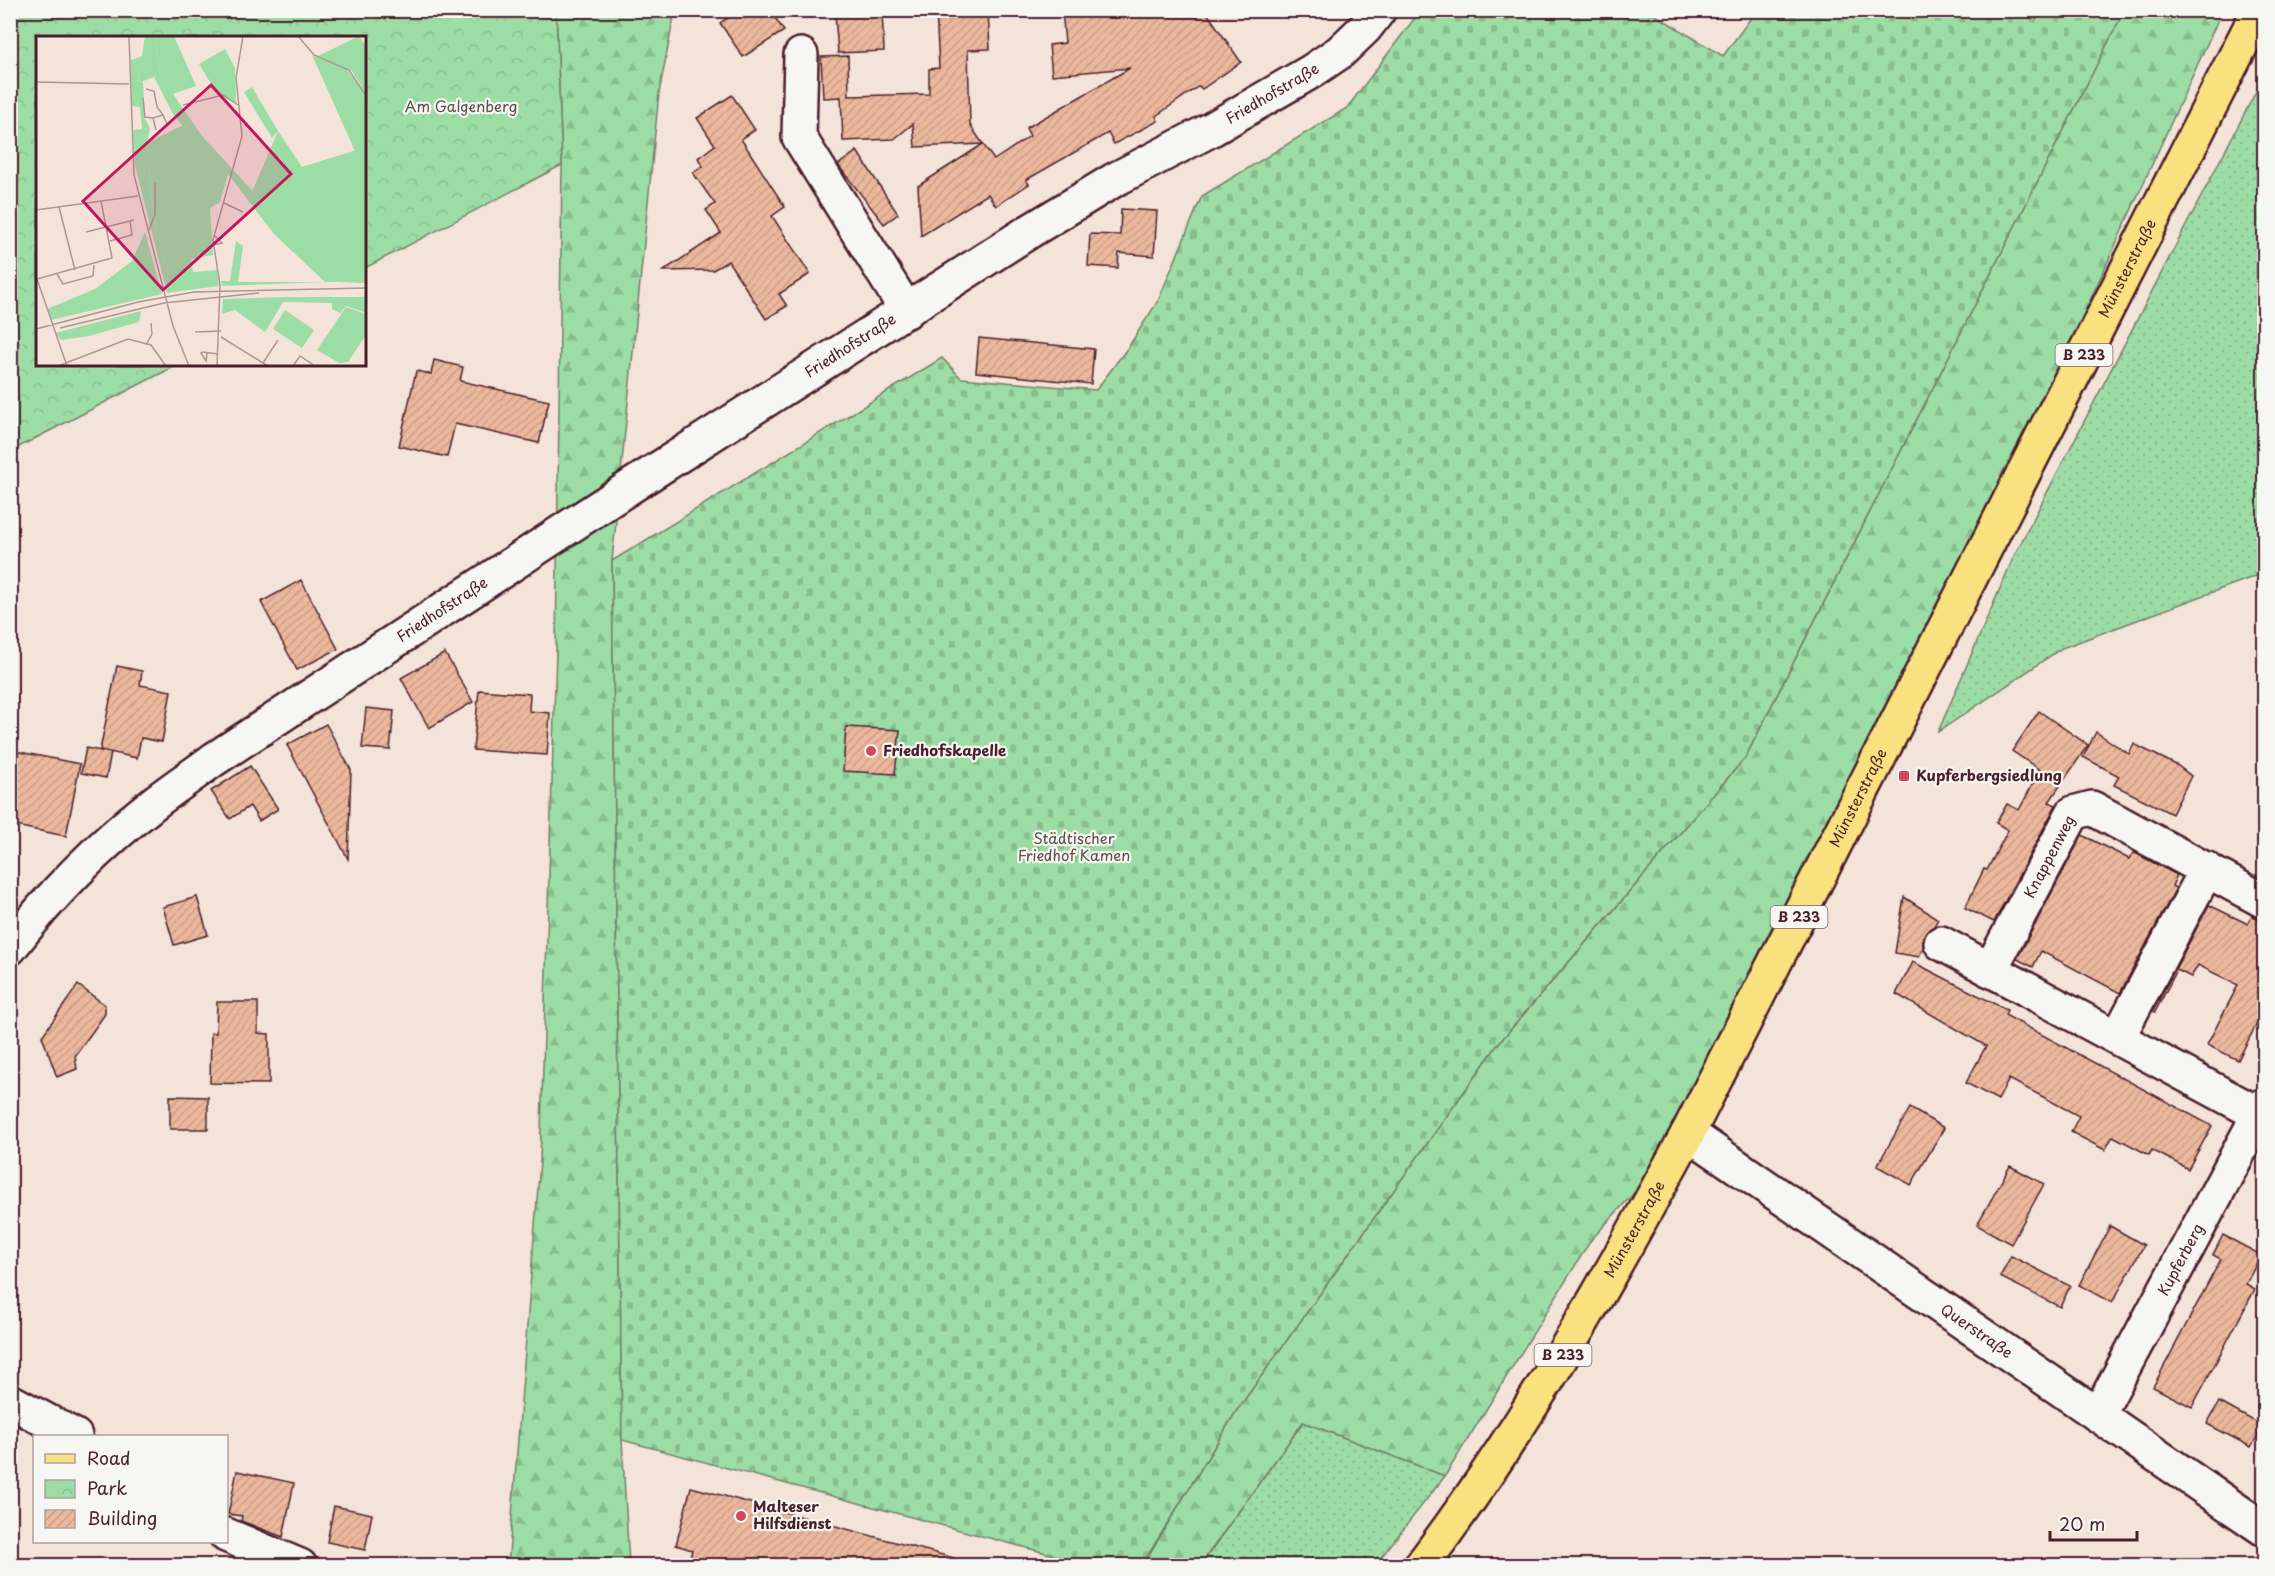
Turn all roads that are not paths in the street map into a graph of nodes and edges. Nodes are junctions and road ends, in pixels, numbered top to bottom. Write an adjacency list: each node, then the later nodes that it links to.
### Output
1 (1379, 10): 4 (street, Friedhofstraße)
2 (2259, 10): 12 (main road, Münsterstraße / B 233)
3 (801, 55): 4 (street, Friedhofstraße)
4 (907, 311): 8 (street, Friedhofstraße)
5 (2207, 869): 6 (street, Knappenweg); 9 (street, Knappenweg); 10 (street)
6 (2265, 900)
7 (1941, 944): 9 (street)
8 (10, 948)
9 (1990, 970): 10 (street)
10 (2118, 1037): 11 (street)
11 (2263, 1112): 14 (street, Kupferberg)
12 (1688, 1133): 14 (street, Querstraße); 19 (main road, Münsterstraße / B 233)
13 (10, 1401): 15 (street)
14 (2098, 1415): 16 (street, Querstraße)
15 (71, 1435)
16 (2265, 1529)
17 (228, 1536): 18 (street)
18 (300, 1566)
19 (1421, 1566)

